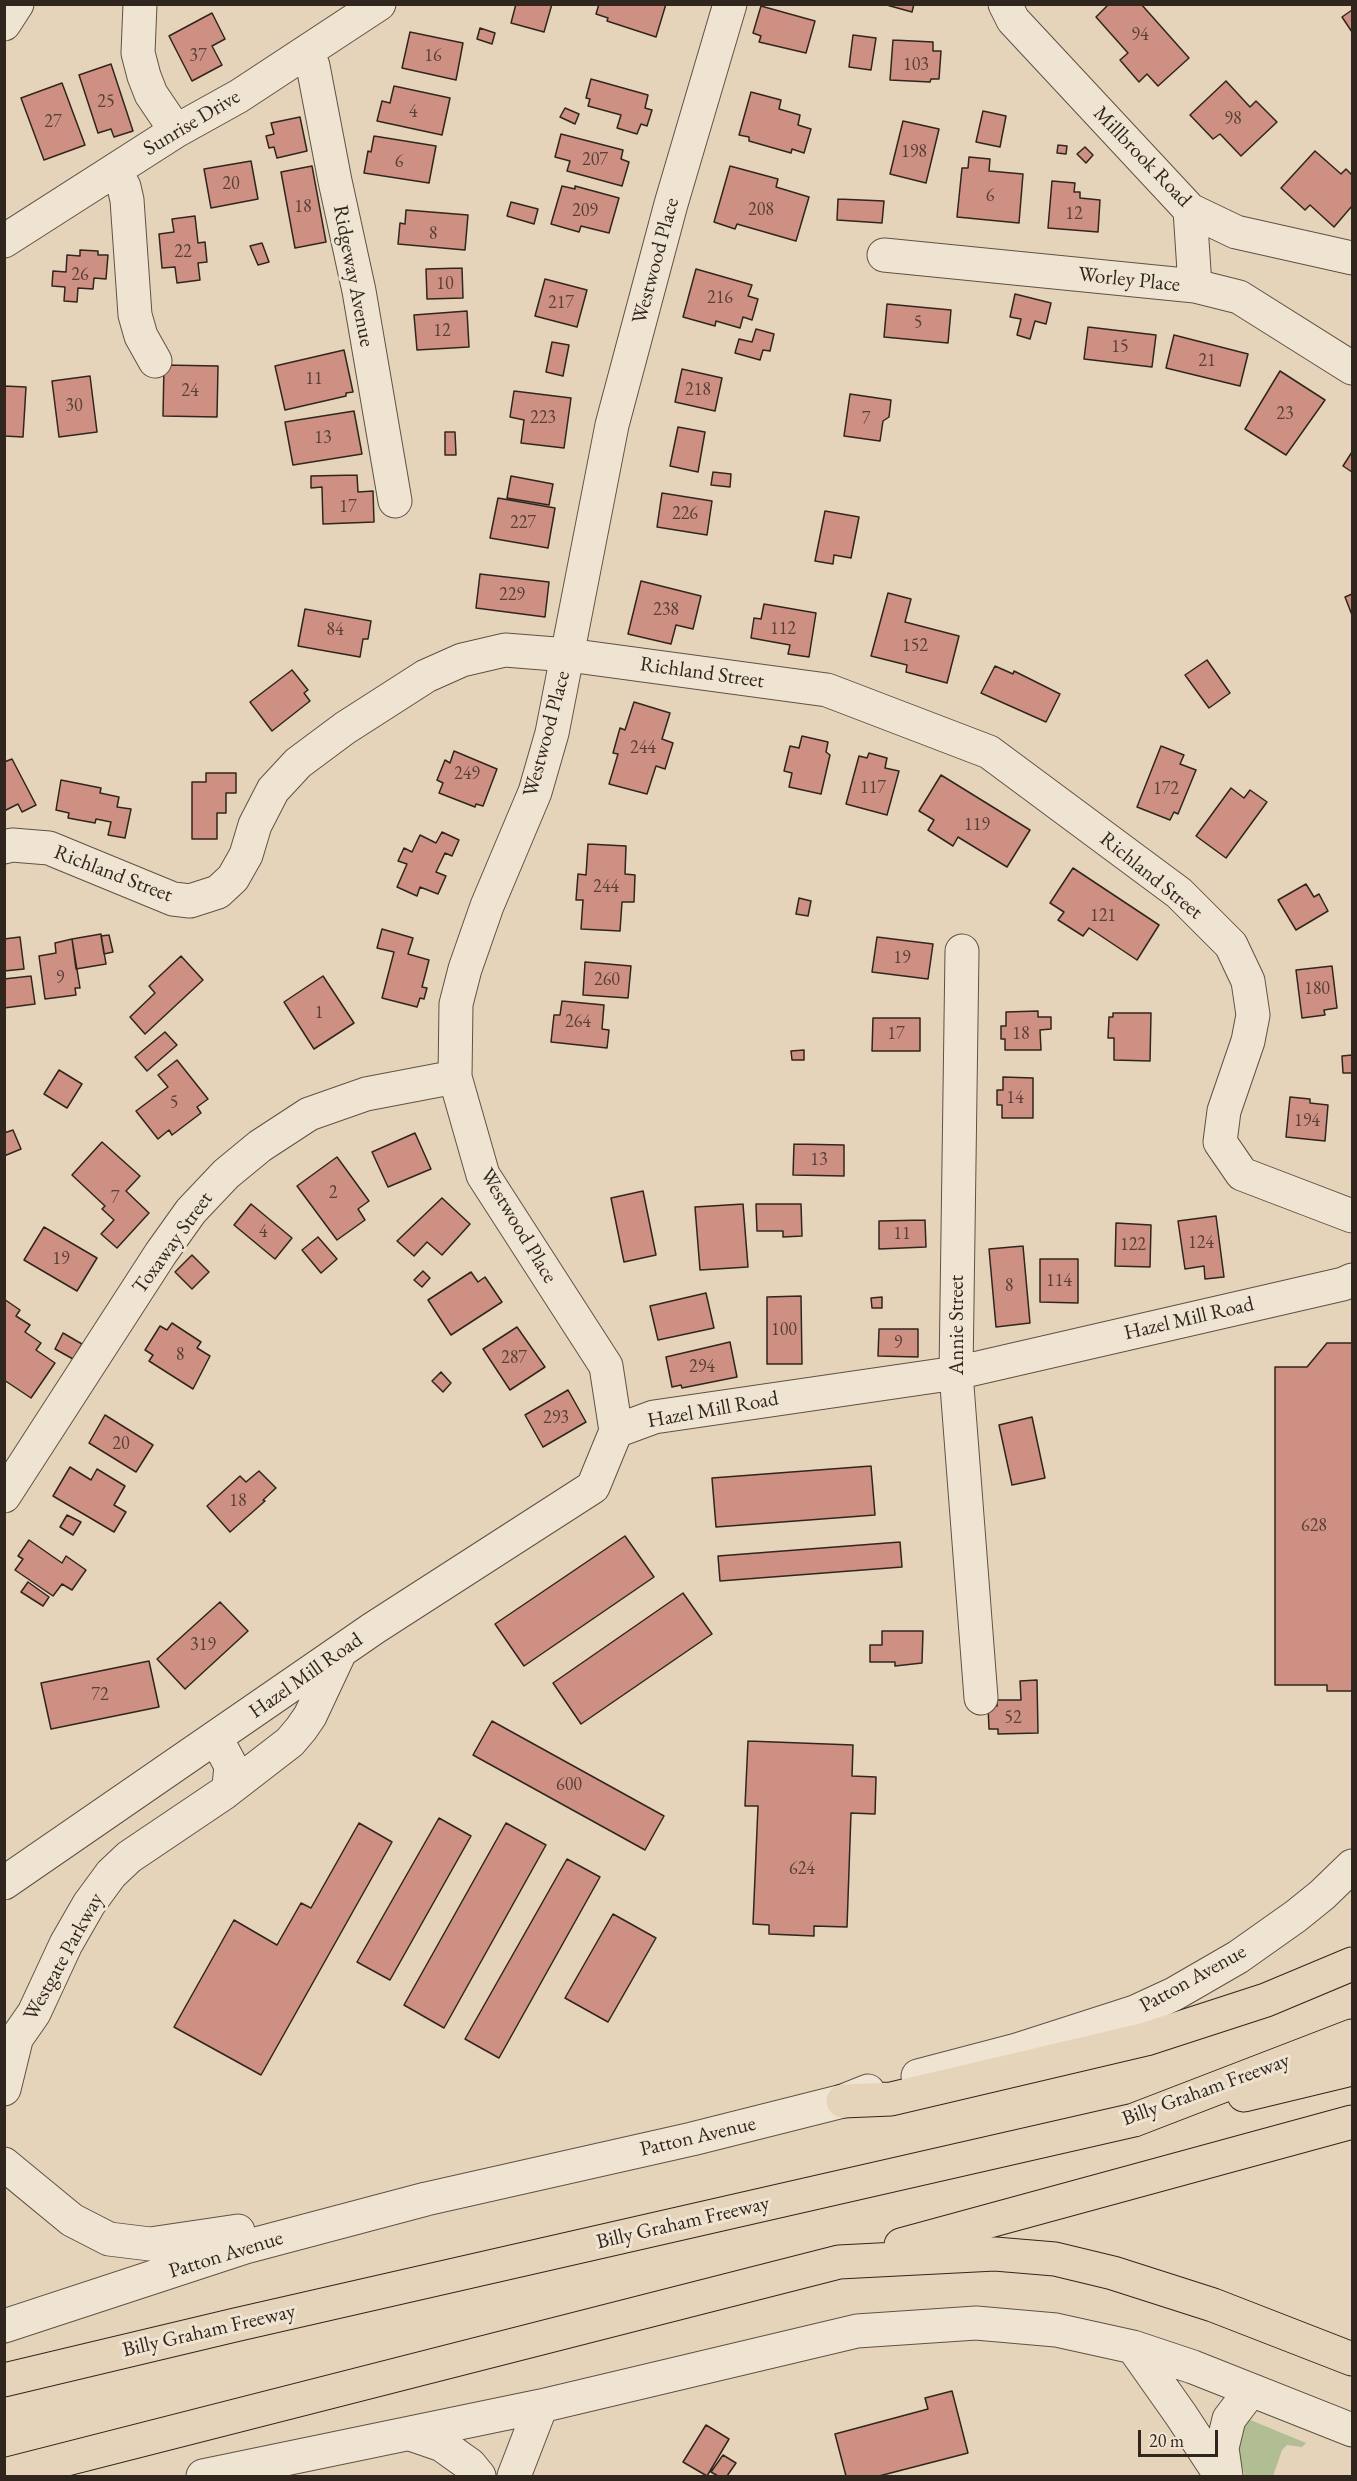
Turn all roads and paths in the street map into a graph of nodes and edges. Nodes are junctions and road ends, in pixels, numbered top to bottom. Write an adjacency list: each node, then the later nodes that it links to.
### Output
1 (17, 4): 6 (street)
2 (140, 4): 8 (street)
3 (379, 4): 7 (street, Sunrise Drive)
4 (730, 4): 18 (street, Westwood Place)
5 (1005, 4): 10 (street, Millbrook Road)
6 (4, 24)
7 (307, 52): 8 (street, Sunrise Drive); 17 (street, Ridgeway Avenue)
8 (176, 131): 9 (street, Sunrise Drive)
9 (115, 170): 11 (street, Sunrise Drive); 15 (street)
10 (1190, 210): 13 (street, Millbrook Road); 14 (street)
11 (4, 241)
12 (884, 255): 14 (street, Worley Place)
13 (1353, 258)
14 (1195, 286): 16 (street, Worley Place)
15 (155, 361)
16 (1353, 368)
17 (395, 501)
18 (568, 655): 19 (street, Richland Street); 21 (street, Westwood Place); 22 (street, Richland Street)
19 (4, 847)
20 (962, 951): 24 (street, Annie Street)
21 (455, 1077): 25 (street, Westwood Place); 26 (street, Toxaway Street)
22 (1353, 1216)
23 (1353, 1280): 24 (street, Hazel Mill Road)
24 (956, 1373): 25 (street, Hazel Mill Road); 28 (street, Annie Street)
25 (616, 1431): 27 (street, Hazel Mill Road)
26 (4, 1496)
27 (340, 1652): 29 (street, Hazel Mill Road); 30 (street, Westgate Parkway)
28 (981, 1698)
29 (216, 1738): 30 (street); 32 (street, Hazel Mill Road)
30 (224, 1794): 35 (street, Westgate Parkway)
31 (1353, 1866): 38 (street, Patton Avenue)
32 (4, 1883)
33 (1353, 1964): 38 (highway)
34 (1353, 2036): 39 (highway, Billy Graham Freeway)
35 (10, 2048): 37 (street, Westgate Parkway)
36 (1353, 2069): 39 (highway)
37 (4, 2089)
38 (843, 2101): 42 (street, Patton Avenue)
39 (1134, 2120): 47 (highway, Billy Graham Freeway)
40 (1353, 2122): 43 (highway)
41 (7, 2161): 42 (street)
42 (306, 2231): 44 (street, Patton Avenue)
43 (839, 2262): 46 (highway); 52 (highway)
44 (4, 2326)
45 (1133, 2347): 48 (street); 49 (street); 56 (street)
46 (1353, 2359)
47 (4, 2379)
48 (1254, 2391): 50 (street); 57 (street)
49 (541, 2406): 51 (street); 55 (street)
50 (1353, 2430)
51 (410, 2434): 53 (street); 54 (street)
52 (4, 2475)
53 (211, 2476)
54 (479, 2476)
55 (514, 2476)
56 (1221, 2476)
57 (1226, 2476)

